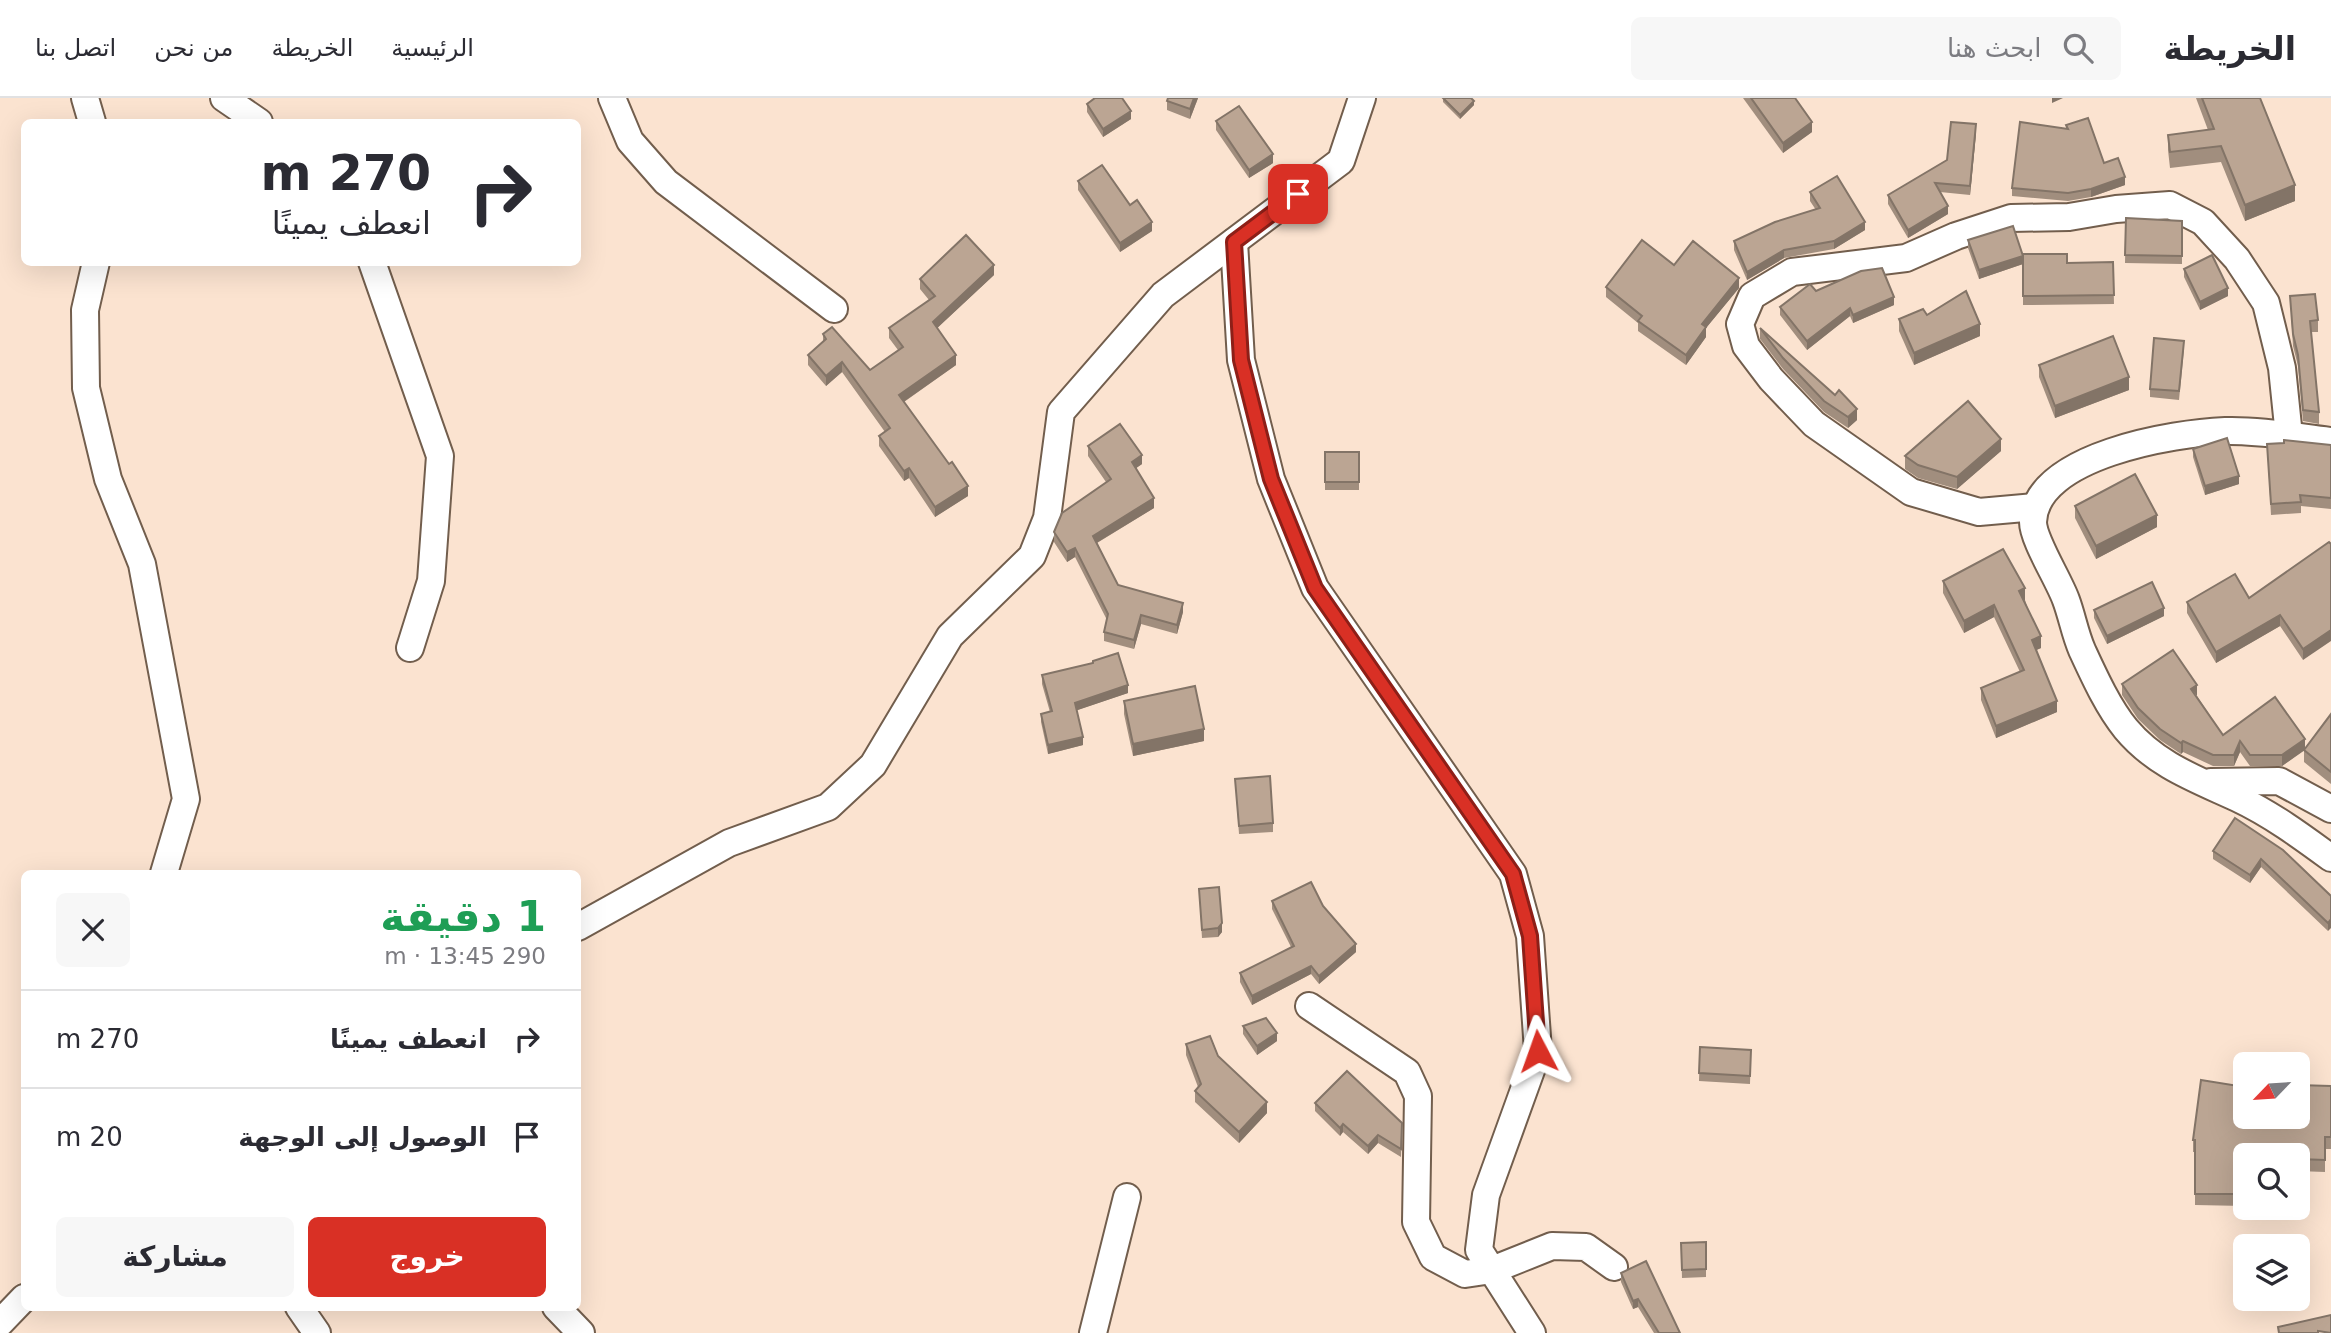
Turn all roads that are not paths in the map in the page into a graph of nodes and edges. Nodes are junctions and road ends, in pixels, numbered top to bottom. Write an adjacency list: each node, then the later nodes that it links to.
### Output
1 (85, 98): 5 (street)
2 (223, 98): 6 (street)
3 (612, 98): 10 (street)
4 (1362, 98): 7 (street)
5 (91, 119)
6 (254, 119)
7 (1234, 242): 19 (street); 23 (street)
8 (95, 266): 18 (street)
9 (373, 266): 14 (street)
10 (834, 309)
11 (2289, 436): 12 (street); 13 (street); 13 (street)
12 (2331, 441)
13 (2035, 507): 15 (street)
14 (410, 648)
15 (2198, 783): 16 (street); 17 (street)
16 (2331, 809)
17 (2331, 858)
18 (165, 870)
19 (581, 925)
20 (1309, 1006): 23 (street)
21 (1127, 1197): 30 (street)
22 (1614, 1267): 23 (street)
23 (1492, 1270): 31 (street)
24 (21, 1301): 27 (street)
25 (302, 1311): 28 (street)
26 (560, 1311): 29 (street)
27 (0, 1323)
28 (317, 1333)
29 (580, 1333)
30 (1093, 1333)
31 (1532, 1333)

